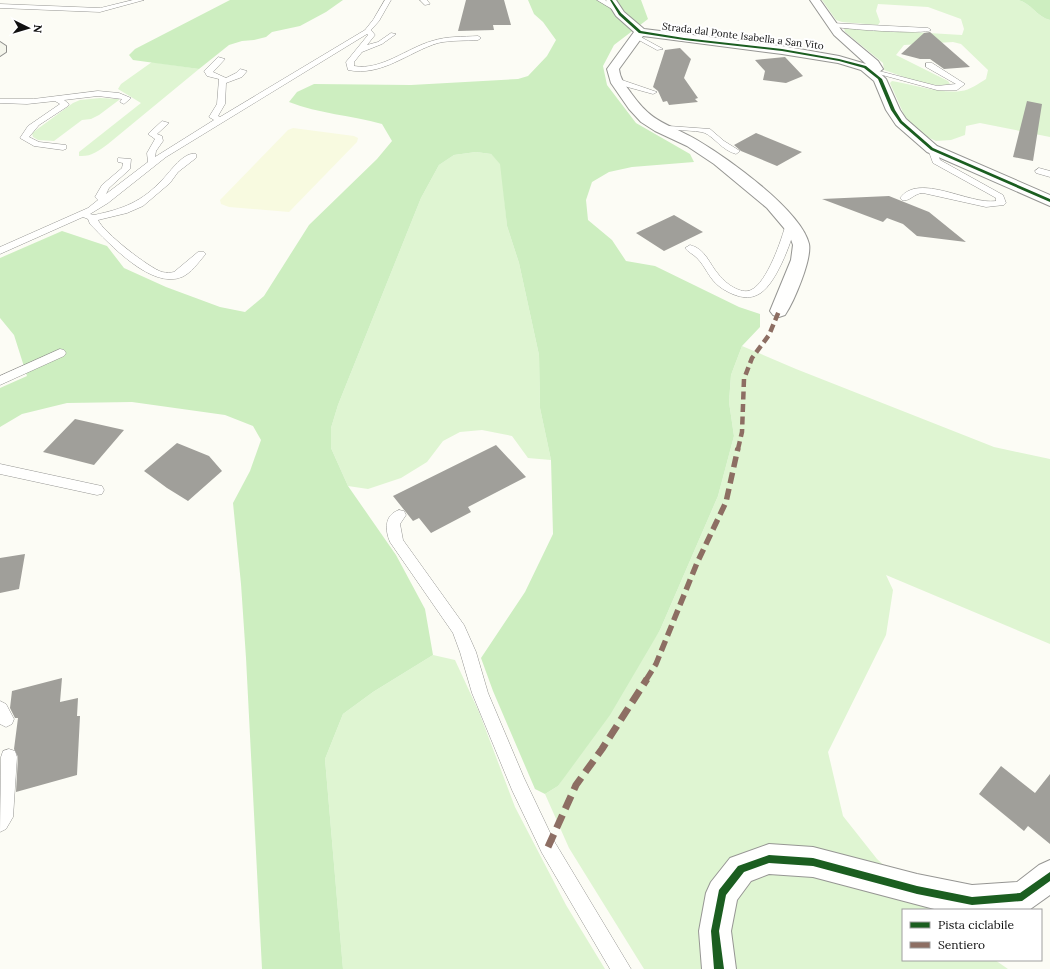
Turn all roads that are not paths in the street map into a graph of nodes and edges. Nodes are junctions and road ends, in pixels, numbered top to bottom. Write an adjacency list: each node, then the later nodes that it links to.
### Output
1 (141, 0): 6 (lane)
2 (388, 0): 9 (lane)
3 (600, 0): 5 (lane)
4 (815, 0): 7 (street, Strada dal Ponte Isabella a San Vito)
5 (613, 4): 11 (street)
6 (0, 6)
7 (831, 25): 8 (lane); 21 (street, Strada dal Ponte Isabella a San Vito)
8 (928, 30)
9 (367, 31): 15 (lane); 24 (lane)
10 (394, 34): 15 (lane)
11 (638, 34): 14 (lane); 21 (street, Strada dal Ponte Isabella a San Vito); 22 (street)
12 (478, 38): 15 (lane)
13 (0, 46): 16 (street)
14 (660, 49)
15 (360, 50)
16 (0, 52)
17 (220, 59): 23 (lane)
18 (929, 65): 21 (lane)
19 (243, 71): 23 (lane)
20 (278, 75): 24 (lane)
21 (880, 76): 33 (street, Strada dal Ponte Isabella a San Vito)
22 (616, 81): 25 (lane); 31 (street)
23 (222, 82): 29 (lane)
24 (283, 83): 29 (lane)
25 (653, 92)
26 (57, 99): 27 (lane); 28 (lane); 32 (lane)
27 (0, 101)
28 (124, 102)
29 (221, 120): 37 (lane)
30 (166, 123): 37 (lane)
31 (657, 127): 34 (lane); 44 (street)
32 (62, 148)
33 (932, 149): 40 (lane); 42 (street, Strada dal Ponte Isabella a San Vito)
34 (736, 151)
35 (193, 156): 43 (lane)
36 (121, 160): 41 (lane)
37 (153, 162): 41 (lane)
38 (1039, 172): 39 (lane)
39 (1050, 174)
40 (905, 198)
41 (105, 201): 43 (lane)
42 (1050, 201)
43 (88, 216): 46 (lane); 47 (lane)
44 (790, 223): 45 (lane); 48 (street)
45 (690, 248)
46 (0, 251)
47 (201, 254)
48 (779, 311)
49 (60, 353): 50 (lane)
50 (0, 381)
51 (0, 469): 52 (lane)
52 (97, 490)
53 (399, 515): 57 (lane)
54 (9, 756): 55 (lane)
55 (0, 823)
56 (1050, 876): 58 (street)
57 (621, 969)
58 (719, 969)

